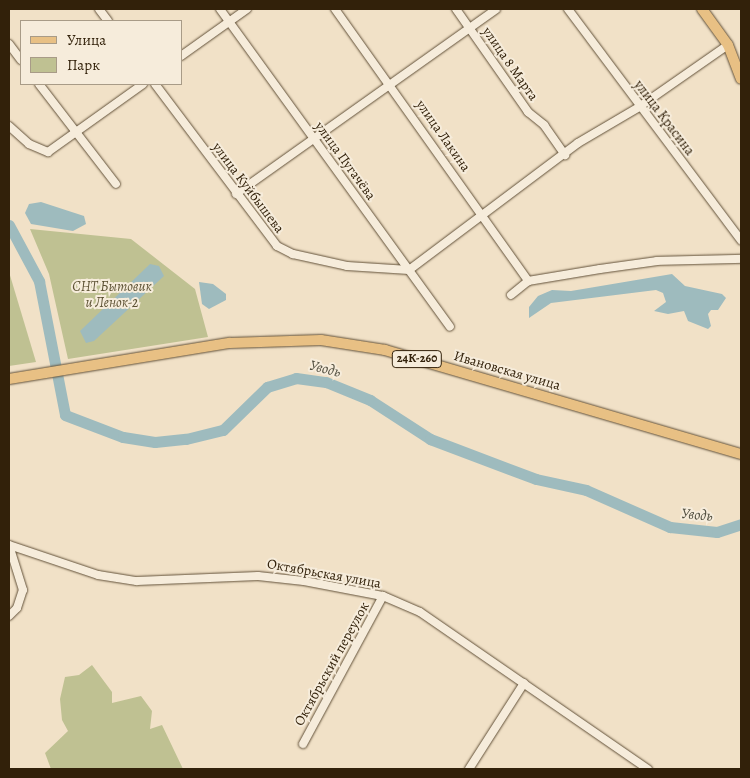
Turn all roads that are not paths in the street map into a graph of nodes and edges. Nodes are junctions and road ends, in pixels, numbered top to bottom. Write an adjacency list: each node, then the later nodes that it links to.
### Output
1 (99, 9): 9 (street)
2 (220, 9): 10 (street, улица Пугачёва)
3 (247, 9): 10 (street)
4 (335, 9): 17 (street, улица Лакина)
5 (456, 9): 11 (street, улица 8 Марта)
6 (496, 9): 11 (street)
7 (568, 9): 21 (street, улица Красина)
8 (702, 9): 13 (main road)
9 (107, 20)
10 (229, 22): 14 (street); 24 (street, улица Пугачёва)
11 (469, 27): 17 (street); 25 (street, улица 8 Марта)
12 (9, 44): 15 (street)
13 (728, 45): 16 (main road); 21 (street)
14 (182, 55)
15 (20, 59)
16 (741, 79)
17 (390, 82): 24 (street); 28 (street, улица Лакина)
18 (40, 85): 23 (street)
19 (142, 85): 23 (street)
20 (155, 85): 27 (street, улица Куйбышева)
21 (639, 107): 25 (street); 29 (street, улица Красина)
22 (9, 126): 23 (street)
23 (76, 132): 26 (street)
24 (313, 139): 27 (street); 31 (street, улица Пугачёва)
25 (565, 155): 28 (street)
26 (116, 184)
27 (236, 194): 31 (street, улица Куйбышева)
28 (482, 213): 31 (street); 32 (street, улица Лакина)
29 (741, 240)
30 (741, 259): 32 (street)
31 (408, 270): 34 (street, улица Пугачёва)
32 (528, 281): 33 (street)
33 (511, 295)
34 (450, 327)
35 (9, 379): 36 (main road, Ивановская улица / 24К-260)
36 (741, 454)
37 (9, 545): 38 (street, Октябрьская улица); 39 (street)
38 (384, 596): 40 (street, Октябрьская улица); 41 (street, Октябрьский переулок)
39 (9, 616)
40 (524, 683): 42 (street); 43 (street, Октябрьская улица)
41 (303, 744)
42 (470, 769)
43 (648, 769)

